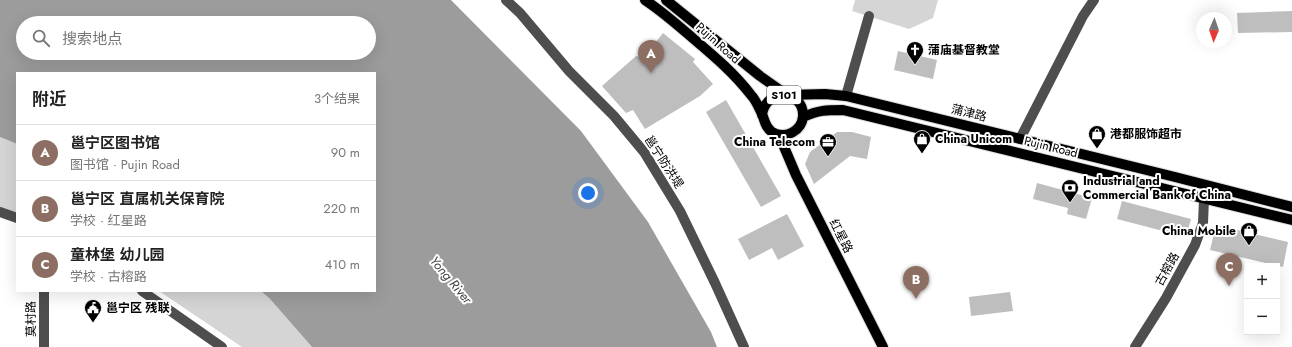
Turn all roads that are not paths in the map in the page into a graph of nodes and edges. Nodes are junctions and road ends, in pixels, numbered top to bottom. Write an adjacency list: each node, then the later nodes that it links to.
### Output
1 (506, 0): 21 (street, 邕宁防洪堤)
2 (645, 0): 8 (main road, Pujin Road)
3 (666, 0): 6 (main road)
4 (1094, 0): 11 (street)
5 (869, 16): 7 (street)
6 (786, 95): 7 (main road, 蒲津路); 8 (main road, S101); 9 (main road, S101)
7 (846, 96): 11 (main road, 蒲津路)
8 (762, 115): 10 (main road, Pujin Road / S101)
9 (803, 117): 10 (main road, S101); 12 (main road, Pujin Road)
10 (779, 135): 22 (main road, 红星路)
11 (1020, 139): 13 (main road, 蒲津路)
12 (1204, 198): 16 (main road, Pujin Road); 23 (street, 古榕路)
13 (1292, 207)
14 (0, 212): 15 (street)
15 (16, 218)
16 (1292, 220)
17 (44, 292): 19 (street, 莫村路)
18 (143, 292): 20 (street)
19 (44, 347)
20 (222, 347)
21 (744, 347)
22 (883, 347)
23 (1135, 347)

